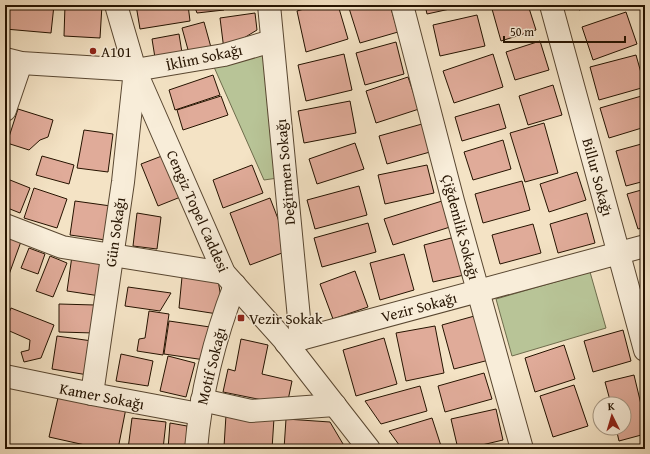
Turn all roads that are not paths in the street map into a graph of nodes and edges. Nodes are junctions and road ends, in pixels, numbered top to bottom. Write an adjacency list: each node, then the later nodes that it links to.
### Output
1 (116, 5): 7 (street, Cengiz Topel Caddesi)
2 (402, 5): 14 (street, Çiğdemlik Sokağı)
3 (551, 5): 11 (street, Billur Sokağı)
4 (272, 6): 5 (street, Değirmen Sokağı)
5 (272, 41): 7 (street, İklim Sokağı); 15 (street, Değirmen Sokağı)
6 (13, 61): 7 (street, İklim Sokağı); 8 (street)
7 (135, 70): 12 (street, Gün Sokağı); 13 (street, Cengiz Topel Caddesi)
8 (5, 110)
9 (5, 224): 12 (street)
10 (645, 246): 11 (street, Vezir Sokağı)
11 (619, 253): 14 (street, Vezir Sokağı); 16 (street, Billur Sokağı)
12 (112, 254): 13 (street); 18 (street, Gün Sokağı)
13 (229, 279): 15 (street, Cengiz Topel Caddesi); 20 (street, Motif Sokağı)
14 (478, 291): 15 (street, Vezir Sokağı); 23 (street, Çiğdemlik Sokağı)
15 (294, 341): 19 (street, Cengiz Topel Caddesi)
16 (645, 350)
17 (5, 376): 18 (street, Kamer Sokağı)
18 (92, 394): 20 (street, Kamer Sokağı)
19 (335, 405): 20 (street, Kamer Sokağı); 22 (street, Cengiz Topel Caddesi)
20 (201, 407): 21 (street, Motif Sokağı)
21 (196, 449)
22 (369, 449)
23 (522, 449)

